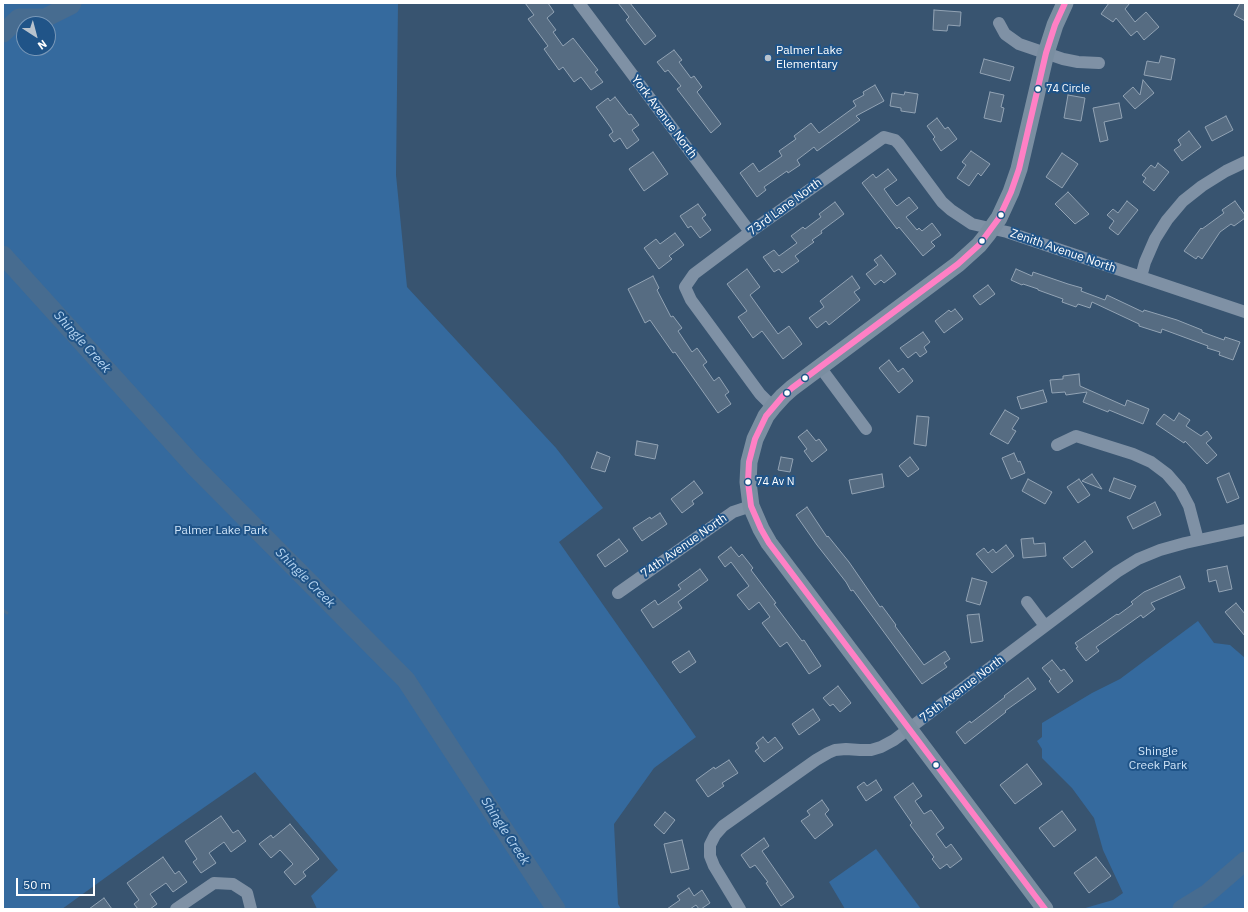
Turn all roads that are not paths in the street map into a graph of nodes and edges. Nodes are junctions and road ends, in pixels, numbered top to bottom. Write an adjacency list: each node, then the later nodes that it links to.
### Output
1 (579, 3): 9 (street, York Avenue North)
2 (1065, 3): 4 (street)
3 (999, 24): 4 (street)
4 (1046, 53): 5 (street); 8 (street)
5 (1099, 63)
6 (890, 138): 8 (street, Zenith Avenue North); 9 (street, 73rd Lane North)
7 (1245, 162): 10 (street)
8 (991, 229): 10 (street, Zenith Avenue North); 12 (street)
9 (750, 232): 13 (street, 73rd Lane North)
10 (1141, 278): 11 (street, Zenith Avenue North)
11 (1245, 312)
12 (820, 367): 13 (street); 14 (street)
13 (773, 407): 16 (street)
14 (866, 429)
15 (1057, 445): 18 (street)
16 (751, 506): 19 (street, 74th Avenue North); 22 (street)
17 (1245, 530): 18 (street, 75th Avenue North)
18 (1198, 540): 21 (street, 75th Avenue North)
19 (618, 593)
20 (1027, 602): 21 (street)
21 (1045, 626): 22 (street, 75th Avenue North)
22 (909, 728): 25 (street, 75th Avenue North); 26 (street)
23 (176, 909): 24 (street)
24 (251, 909)
25 (740, 909)
26 (1045, 909)

